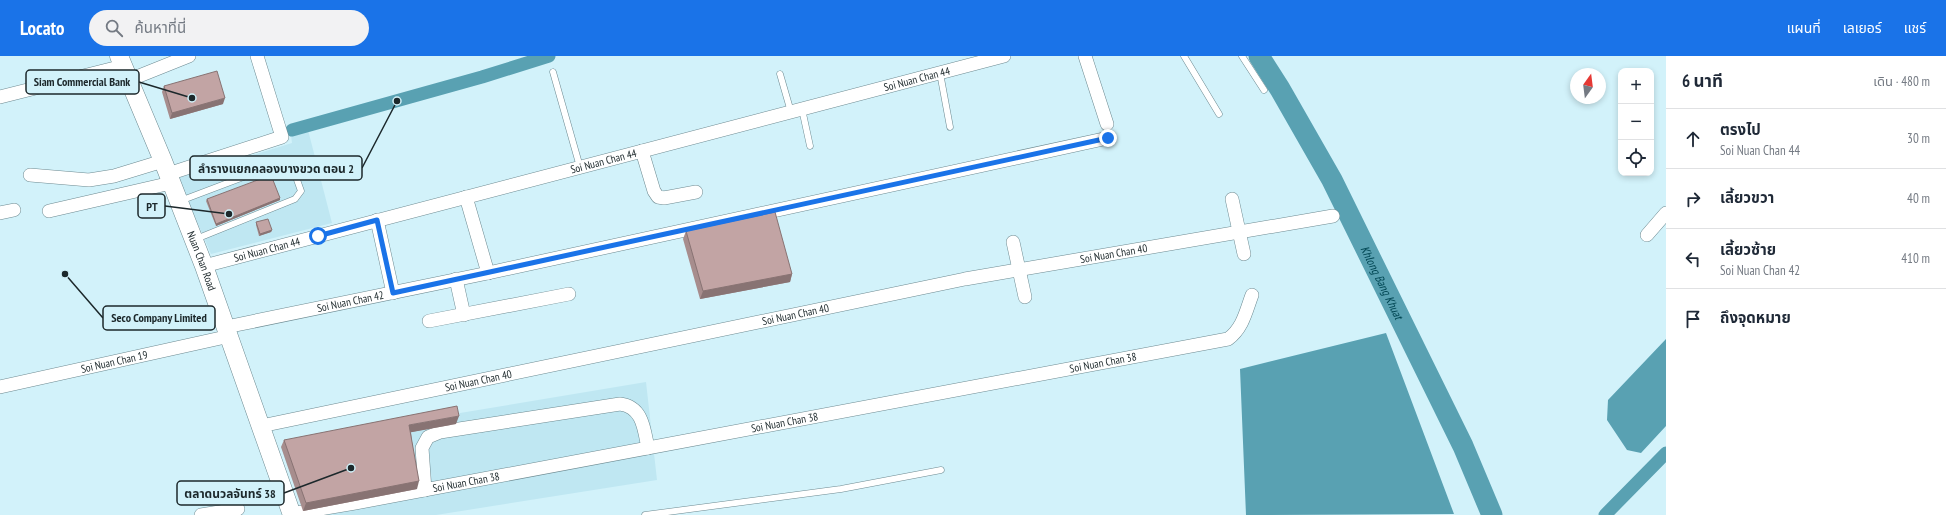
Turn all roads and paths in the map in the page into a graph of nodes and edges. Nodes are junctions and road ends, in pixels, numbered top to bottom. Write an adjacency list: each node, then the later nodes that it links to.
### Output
1 (189, 56): 7 (street)
2 (257, 56): 21 (street)
3 (1004, 56): 9 (street, Soi Nuan Chan 44)
4 (1085, 56): 15 (street)
5 (1184, 56): 14 (lane)
6 (1242, 56): 11 (lane)
7 (124, 67): 12 (street); 21 (main road, Nuan Chan Road)
8 (553, 72): 20 (lane)
9 (940, 73): 13 (street, Soi Nuan Chan 44); 16 (lane)
10 (780, 74): 13 (lane)
11 (1264, 90)
12 (0, 96)
13 (797, 110): 18 (lane); 19 (street, Soi Nuan Chan 44)
14 (1219, 114)
15 (1107, 124)
16 (950, 126)
17 (1108, 138): 40 (street, Soi Nuan Chan 42)
18 (810, 146)
19 (642, 151): 20 (street, Soi Nuan Chan 44); 23 (street)
20 (580, 167): 24 (street, Soi Nuan Chan 44)
21 (168, 173): 22 (street); 26 (main road, Nuan Chan Road); 28 (street)
22 (30, 175)
23 (696, 192)
24 (466, 197): 32 (street, Soi Nuan Chan 44); 40 (street)
25 (1232, 199): 33 (street)
26 (179, 202): 35 (main road, Nuan Chan Road); 35 (lane)
27 (14, 210): 29 (street)
28 (49, 211)
29 (0, 213)
30 (1666, 213): 34 (street)
31 (1332, 216): 33 (street, Soi Nuan Chan 40)
32 (377, 220): 38 (street, Soi Nuan Chan 44); 42 (street)
33 (1239, 231): 37 (street); 39 (street, Soi Nuan Chan 40)
34 (1647, 235)
35 (193, 240): 38 (main road, Nuan Chan Road)
36 (1013, 242): 39 (street)
37 (1244, 254)
38 (204, 266): 48 (main road, Nuan Chan Road)
39 (1019, 269): 45 (street); 50 (street, Soi Nuan Chan 40)
40 (488, 273): 41 (street, Soi Nuan Chan 42)
41 (456, 279): 42 (street, Soi Nuan Chan 42); 46 (street)
42 (393, 293): 48 (street, Soi Nuan Chan 42)
43 (569, 294): 46 (street)
44 (1252, 295): 51 (street, Soi Nuan Chan 38)
45 (1025, 297)
46 (464, 314): 47 (street)
47 (429, 321)
48 (228, 332): 49 (street, Soi Nuan Chan 19); 50 (main road, Nuan Chan Road)
49 (0, 387)
50 (261, 426): 55 (main road, Nuan Chan Road)
51 (648, 448): 53 (street, Soi Nuan Chan 38); 53 (street)
52 (942, 470): 57 (lane)
53 (425, 490): 55 (street, Soi Nuan Chan 38)
54 (238, 509): 56 (street)
55 (292, 514)
56 (201, 515)
57 (645, 515)

